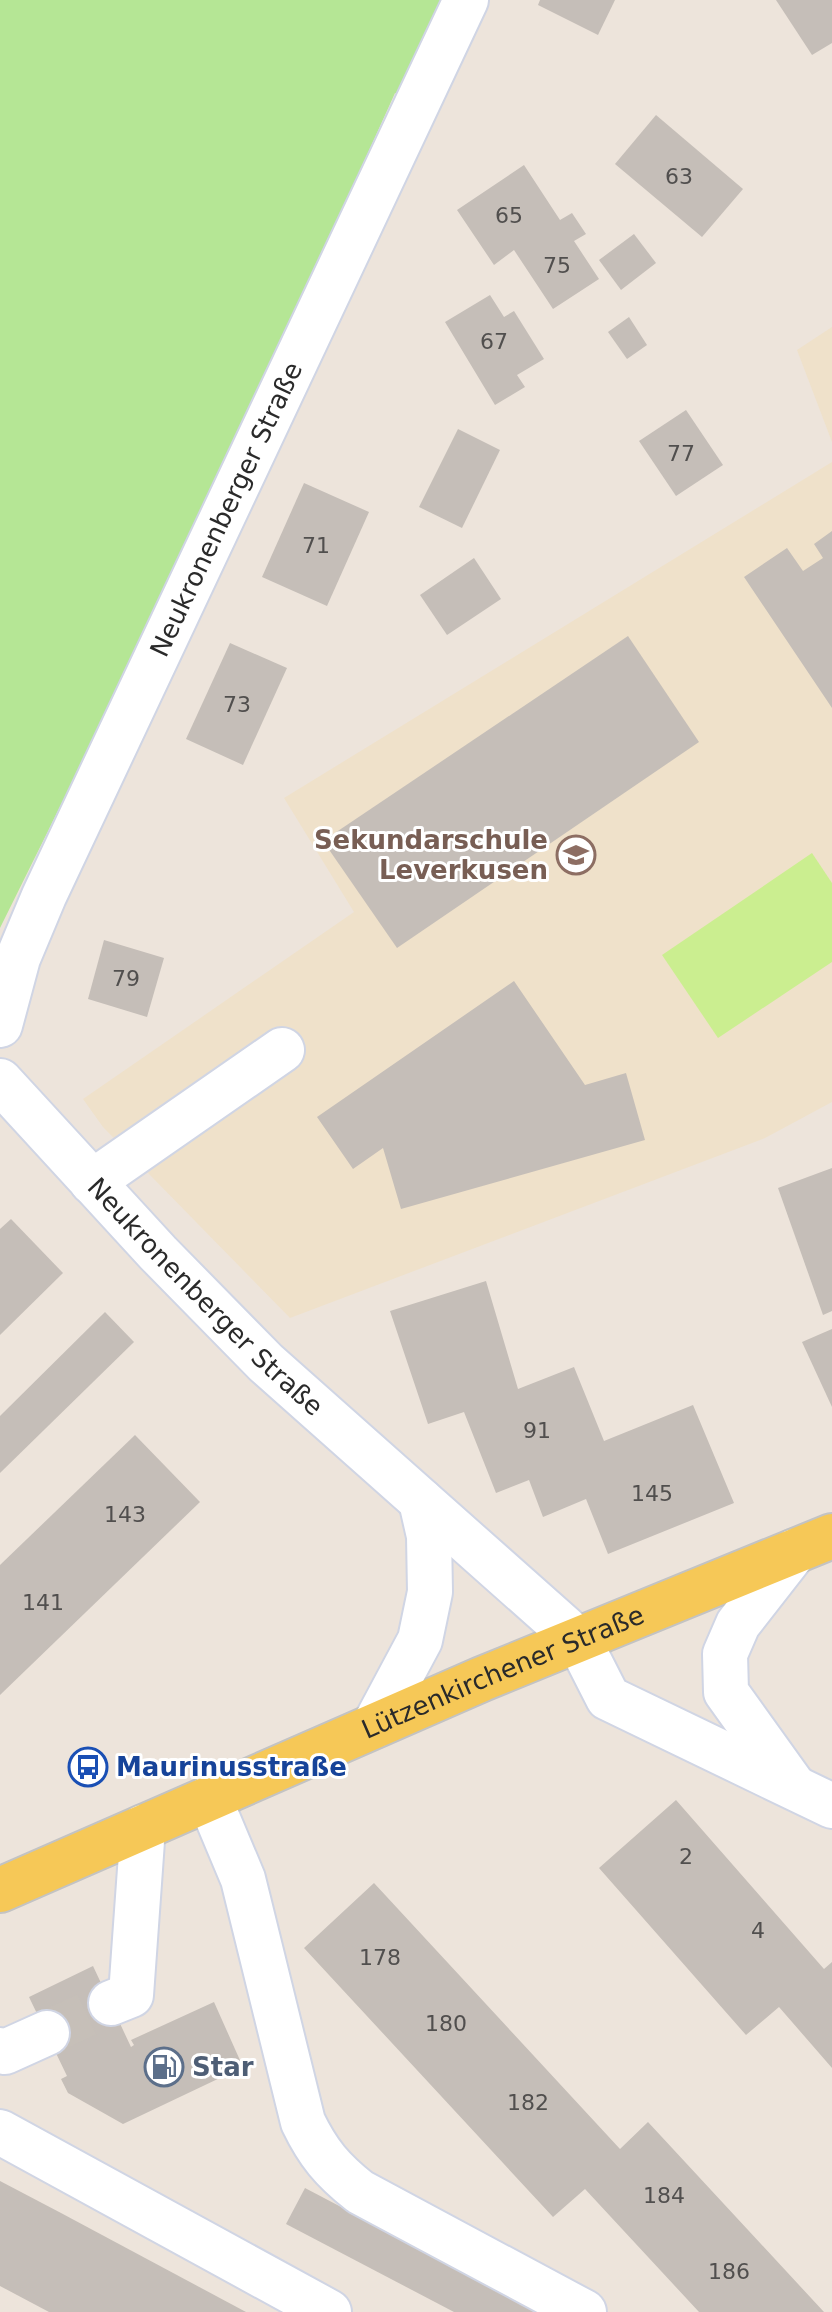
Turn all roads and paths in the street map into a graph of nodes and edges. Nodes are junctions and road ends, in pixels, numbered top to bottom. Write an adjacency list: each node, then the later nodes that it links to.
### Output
1 (466, 0): 2 (street, Neukronenberger Straße)
2 (0, 1025)
3 (282, 1050): 5 (street)
4 (0, 1081): 5 (street, Neukronenberger Straße)
5 (92, 1182): 6 (street, Neukronenberger Straße)
6 (421, 1501): 8 (street, Neukronenberger Straße); 9 (street)
7 (814, 1544): 8 (main road, Lützenkirchener Straße); 11 (street)
8 (579, 1641): 9 (main road, Lützenkirchener Straße); 11 (street)
9 (374, 1726): 10 (main road, Lützenkirchener Straße)
10 (209, 1798): 12 (main road, Lützenkirchener Straße); 19 (street)
11 (814, 1798)
12 (143, 1827): 13 (main road, Lützenkirchener Straße); 14 (street)
13 (0, 1890)
14 (111, 2003)
15 (47, 2033): 16 (street)
16 (0, 2050)
17 (0, 2132): 18 (street)
18 (329, 2312)
19 (584, 2312)

